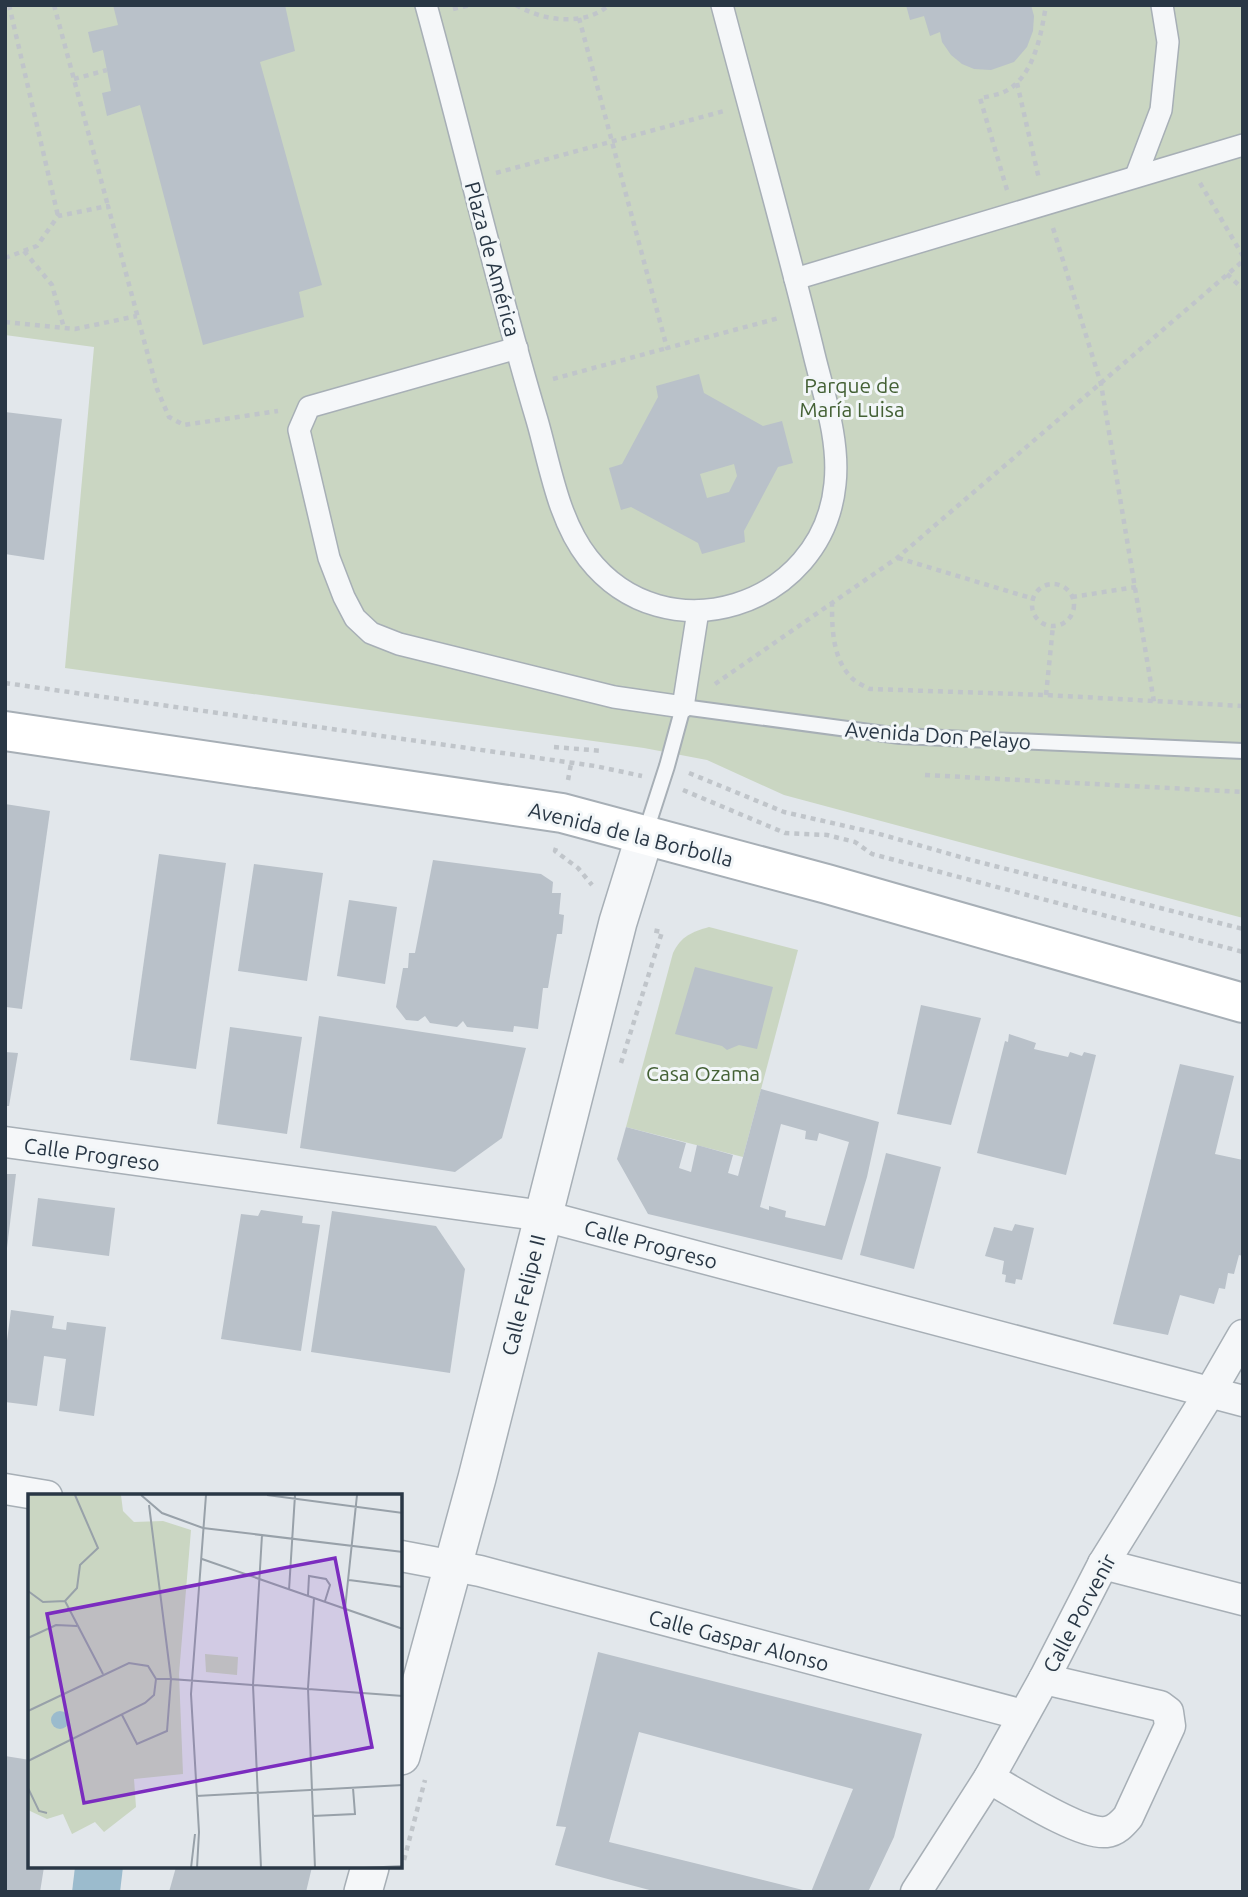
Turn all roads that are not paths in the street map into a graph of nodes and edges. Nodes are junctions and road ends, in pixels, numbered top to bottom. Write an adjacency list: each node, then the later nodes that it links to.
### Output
1 (425, 5): 7 (street, Plaza de América)
2 (722, 5): 6 (street)
3 (1162, 5): 5 (street)
4 (1243, 145): 5 (street)
5 (1136, 176): 6 (street)
6 (795, 279): 8 (street, Plaza de América)
7 (517, 348): 8 (street, Plaza de América); 9 (street)
8 (698, 611): 9 (street)
9 (683, 707): 11 (lane, Avenida Don Pelayo); 12 (lane)
10 (5, 731): 12 (main road, Avenida de la Borbolla)
11 (1243, 751)
12 (645, 835): 13 (main road, Avenida de la Borbolla); 15 (street, Calle Felipe II)
13 (1243, 1003)
14 (5, 1142): 15 (street, Calle Progreso)
15 (544, 1216): 17 (street, Calle Progreso); 23 (street, Calle Felipe II)
16 (1243, 1335): 17 (street, Calle Porvenir)
17 (1210, 1392): 18 (street, Calle Progreso); 22 (street, Calle Porvenir)
18 (1243, 1401)
19 (5, 1489): 20 (street)
20 (35, 1494)
21 (402, 1556): 23 (street, Calle Gaspar Alonso)
22 (1103, 1564): 24 (street); 25 (street, Calle Porvenir)
23 (454, 1565): 26 (street, Calle Gaspar Alonso); 27 (street, Calle Felipe II)
24 (1243, 1600)
25 (1044, 1679): 26 (street, Calle Porvenir); 28 (street)
26 (1023, 1715): 28 (street, Calle Porvenir)
27 (402, 1752)
28 (989, 1778): 31 (street, Calle Porvenir)
29 (369, 1869): 30 (street)
30 (363, 1892)
31 (916, 1892)

